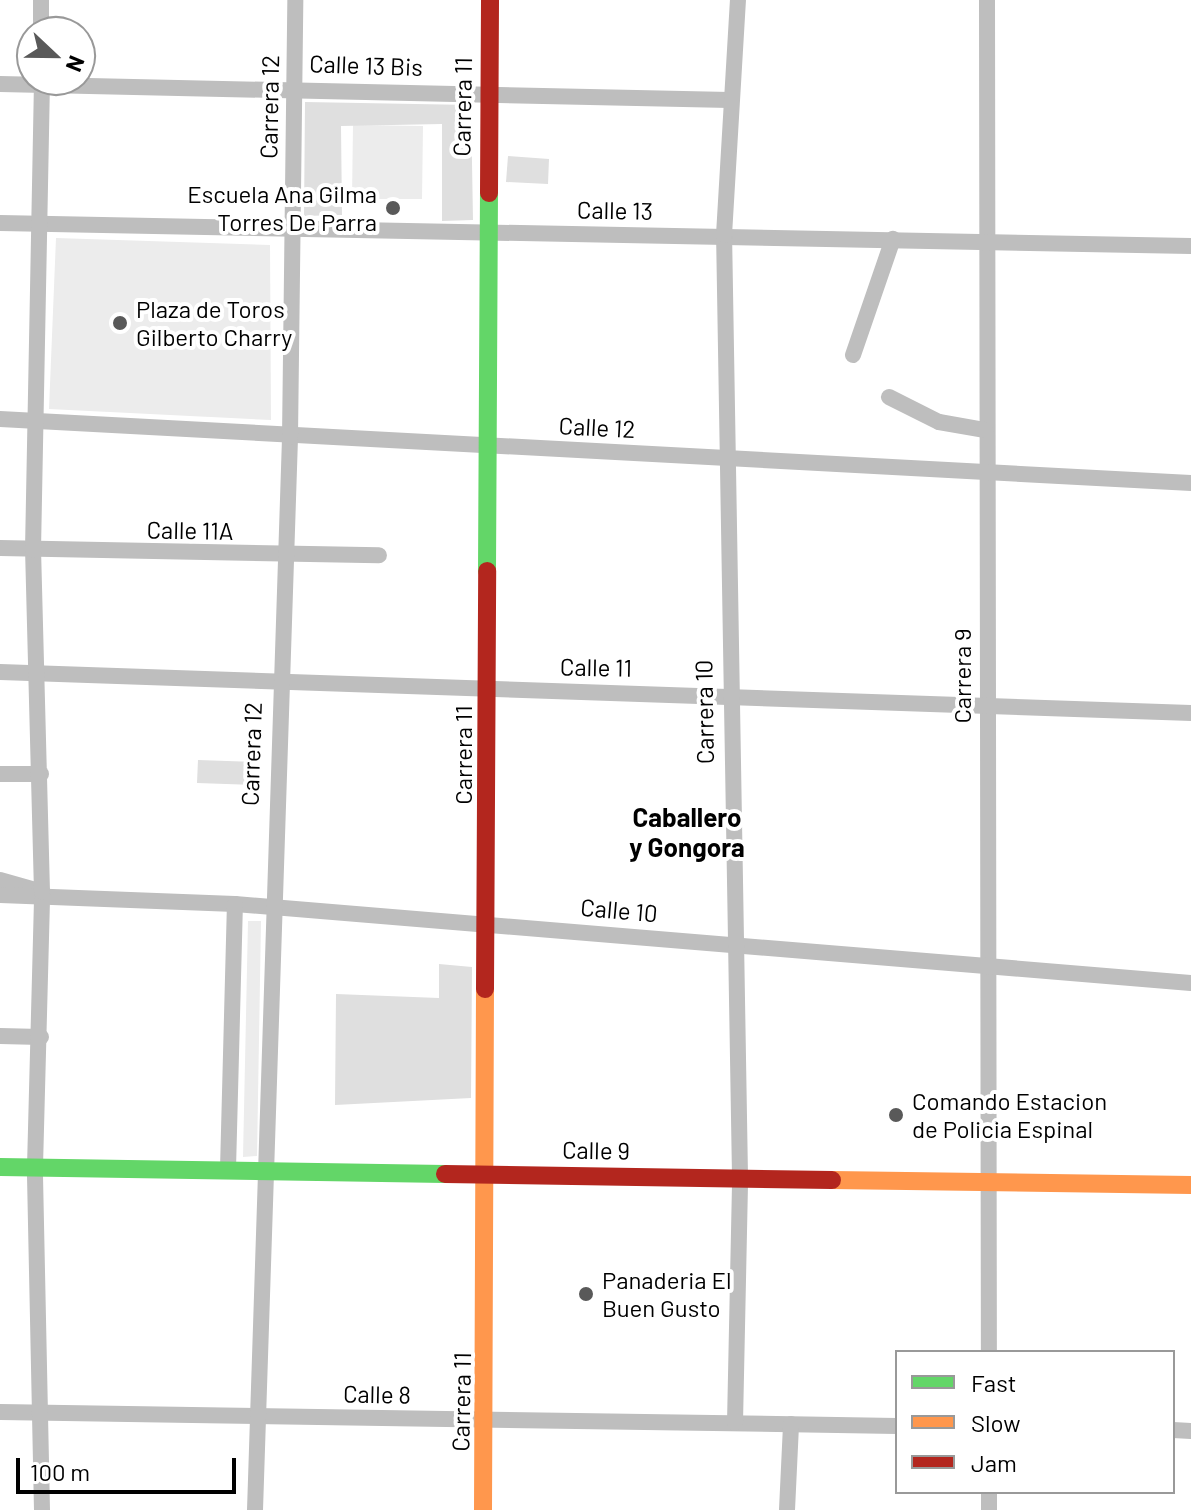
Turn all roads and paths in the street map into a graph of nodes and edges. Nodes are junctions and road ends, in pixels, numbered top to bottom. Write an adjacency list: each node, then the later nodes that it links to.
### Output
1 (295, 0): 6 (street, Carrera 12)
2 (490, 0): 7 (street, Carrera 11)
3 (738, 0): 9 (street, Carrera 10)
4 (987, 0): 16 (street, Carrera 9)
5 (96, 85): 6 (street, Calle 13 Bis)
6 (293, 87): 7 (street, Calle 13 Bis); 12 (street, Carrera 12)
7 (484, 93): 9 (street, Calle 13 Bis); 13 (street, Carrera 11)
8 (42, 96): 11 (street)
9 (730, 100): 14 (street, Carrera 10)
10 (0, 223): 11 (street, Calle 13)
11 (39, 224): 12 (street, Calle 13); 21 (street)
12 (291, 228): 13 (street, Calle 13); 23 (street, Carrera 12)
13 (486, 232): 14 (street, Calle 13); 24 (street, Carrera 11)
14 (724, 235): 15 (street, Calle 13); 25 (street, Carrera 10)
15 (893, 239): 16 (street, Calle 13); 18 (street)
16 (985, 241): 17 (street, Calle 13); 22 (street, Carrera 9)
17 (1191, 246)
18 (853, 355)
19 (889, 397): 22 (street)
20 (0, 419): 21 (street, Calle 12)
21 (38, 421): 23 (street, Calle 12); 29 (street)
22 (985, 430): 26 (street, Carrera 9)
23 (290, 437): 24 (street, Calle 12); 31 (street, Carrera 12)
24 (486, 444): 25 (street, Calle 12); 35 (street, Carrera 11)
25 (728, 459): 26 (street, Calle 12); 36 (street, Carrera 10)
26 (985, 474): 27 (street, Calle 12); 37 (street, Carrera 9)
27 (1191, 483)
28 (0, 548): 29 (street, Calle 11A)
29 (33, 550): 31 (street, Calle 11A); 33 (street)
30 (379, 555): 31 (street, Calle 11A)
31 (280, 556): 34 (street, Carrera 12)
32 (0, 672): 33 (street, Calle 11)
33 (34, 674): 34 (street, Calle 11); 40 (street)
34 (277, 678): 35 (street, Calle 11); 45 (street, Carrera 12)
35 (487, 689): 36 (street, Calle 11); 46 (street, Carrera 11)
36 (727, 694): 37 (street, Calle 11); 47 (street, Carrera 10)
37 (985, 708): 38 (street, Calle 11); 48 (street, Carrera 9)
38 (1191, 713)
39 (0, 774): 40 (street)
40 (41, 774): 42 (street)
41 (0, 880): 42 (street, Calle 10)
42 (42, 892): 43 (street, Calle 10); 44 (street, Calle 10); 51 (street)
43 (0, 895)
44 (235, 904): 45 (street, Calle 10); 54 (street)
45 (270, 906): 46 (street, Calle 10); 55 (street, Carrera 12)
46 (487, 923): 47 (street, Calle 10); 56 (street, Carrera 11)
47 (732, 944): 48 (street, Calle 10); 57 (street, Carrera 10)
48 (990, 968): 49 (street, Calle 10); 58 (street, Carrera 9)
49 (1191, 983)
50 (0, 1036): 51 (street)
51 (41, 1037): 53 (street)
52 (0, 1167): 53 (street, Calle 9)
53 (35, 1167): 54 (street, Calle 9); 62 (street)
54 (228, 1169): 55 (street, Calle 9)
55 (268, 1170): 56 (street, Calle 9); 63 (street, Carrera 12)
56 (489, 1172): 57 (street, Calle 9); 64 (street, Carrera 11)
57 (740, 1176): 58 (street, Calle 9); 65 (street, Carrera 10)
58 (989, 1181): 59 (street, Calle 9); 60 (street, Carrera 9)
59 (1191, 1185)
60 (989, 1350)
61 (0, 1412): 62 (street, Calle 8)
62 (42, 1412): 63 (street, Calle 8); 68 (street)
63 (257, 1416): 64 (street, Calle 8); 69 (street, Carrera 12)
64 (485, 1419): 65 (street, Calle 8); 70 (street, Carrera 11)
65 (735, 1423): 66 (street, Calle 8)
66 (791, 1424): 67 (street, Calle 8); 71 (street)
67 (895, 1426)
68 (42, 1510)
69 (255, 1510)
70 (483, 1510)
71 (787, 1510)

